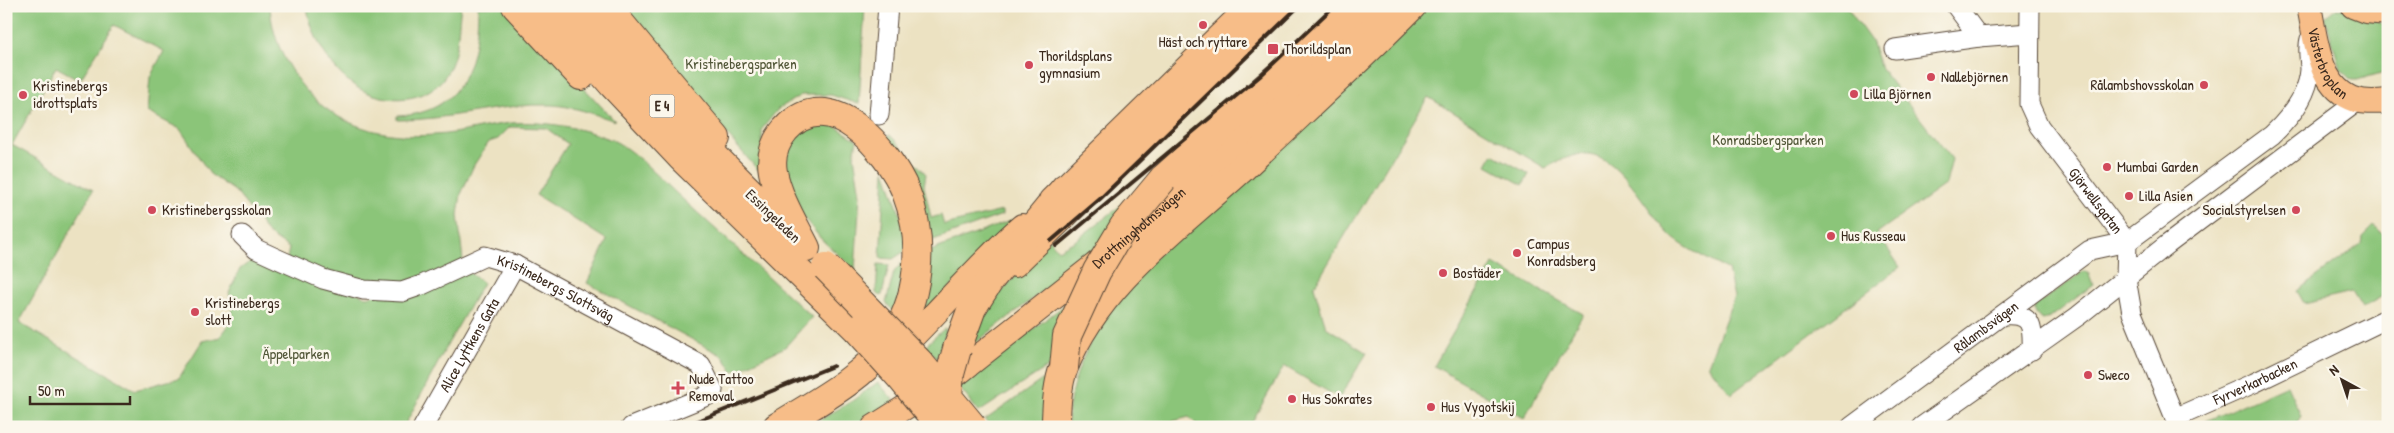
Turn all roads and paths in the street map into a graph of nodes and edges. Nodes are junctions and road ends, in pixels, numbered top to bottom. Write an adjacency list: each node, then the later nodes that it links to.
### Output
1 (516, 6): 27 (highway)
2 (544, 6): 27 (highway, Essingeleden / E 4)
3 (572, 6): 29 (highway, Essingeleden / E 4)
4 (606, 6): 29 (highway)
5 (888, 6): 26 (street)
6 (1250, 6): 22 (main road)
7 (1269, 6): 22 (main road)
8 (1281, 6): 39 (main road)
9 (1358, 6): 41 (highway, bridge)
10 (1387, 6): 47 (main road, Drottningholmsvägen)
11 (1412, 6): 41 (highway)
12 (1956, 6): 20 (street)
13 (2030, 6): 19 (street, Gjörwellsgatan)
14 (2353, 6): 17 (main road)
15 (2383, 6): 16 (main road)
16 (2388, 8)
17 (2388, 13)
18 (2313, 14): 24 (main road, Västerbroplan); 31 (street, Rålambsvägen)
19 (2029, 33): 20 (street); 31 (street, Gjörwellsgatan)
20 (1979, 37): 21 (street)
21 (1894, 49)
22 (1188, 68): 28 (main road)
23 (2388, 87): 24 (main road, Västerbroplan)
24 (2358, 101): 25 (main road, Västerbroplan); 32 (street)
25 (2388, 101)
26 (879, 115)
27 (681, 157): 35 (highway, Essingeleden / E 4)
28 (1065, 188): 39 (highway); 46 (main road)
29 (758, 201): 33 (highway, Essingeleden / E 4)
30 (242, 235): 34 (street, Kristinebergs Slottsväg)
31 (2126, 242): 32 (street, Rålambsvägen); 36 (street, Gjörwellsgatan); 37 (street, Rålambsvägen)
32 (2168, 244): 36 (street)
33 (806, 248): 35 (highway, Essingeleden / E 4); 45 (highway)
34 (515, 265): 43 (street, Alice Lyttkens Gata); 44 (street, Kristinebergs Slottsväg)
35 (819, 275): 48 (highway, Essingeleden / E 4, bridge); 50 (highway, Essingeleden / E 4, bridge)
36 (2126, 278): 40 (street); 42 (street, Gjörwellsgatan)
37 (2003, 315): 40 (street); 52 (street, Rålambsvägen)
38 (2388, 318): 42 (street, Fyrverkarbacken)
39 (960, 340): 49 (highway, bridge)
40 (2032, 350): 53 (street)
41 (1064, 368): 51 (highway)
42 (2176, 422)
43 (423, 427)
44 (631, 427)
45 (776, 427)
46 (785, 427)
47 (874, 427)
48 (941, 427)
49 (947, 427)
50 (973, 427)
51 (1056, 427)
52 (1850, 427)
53 (1921, 427)

